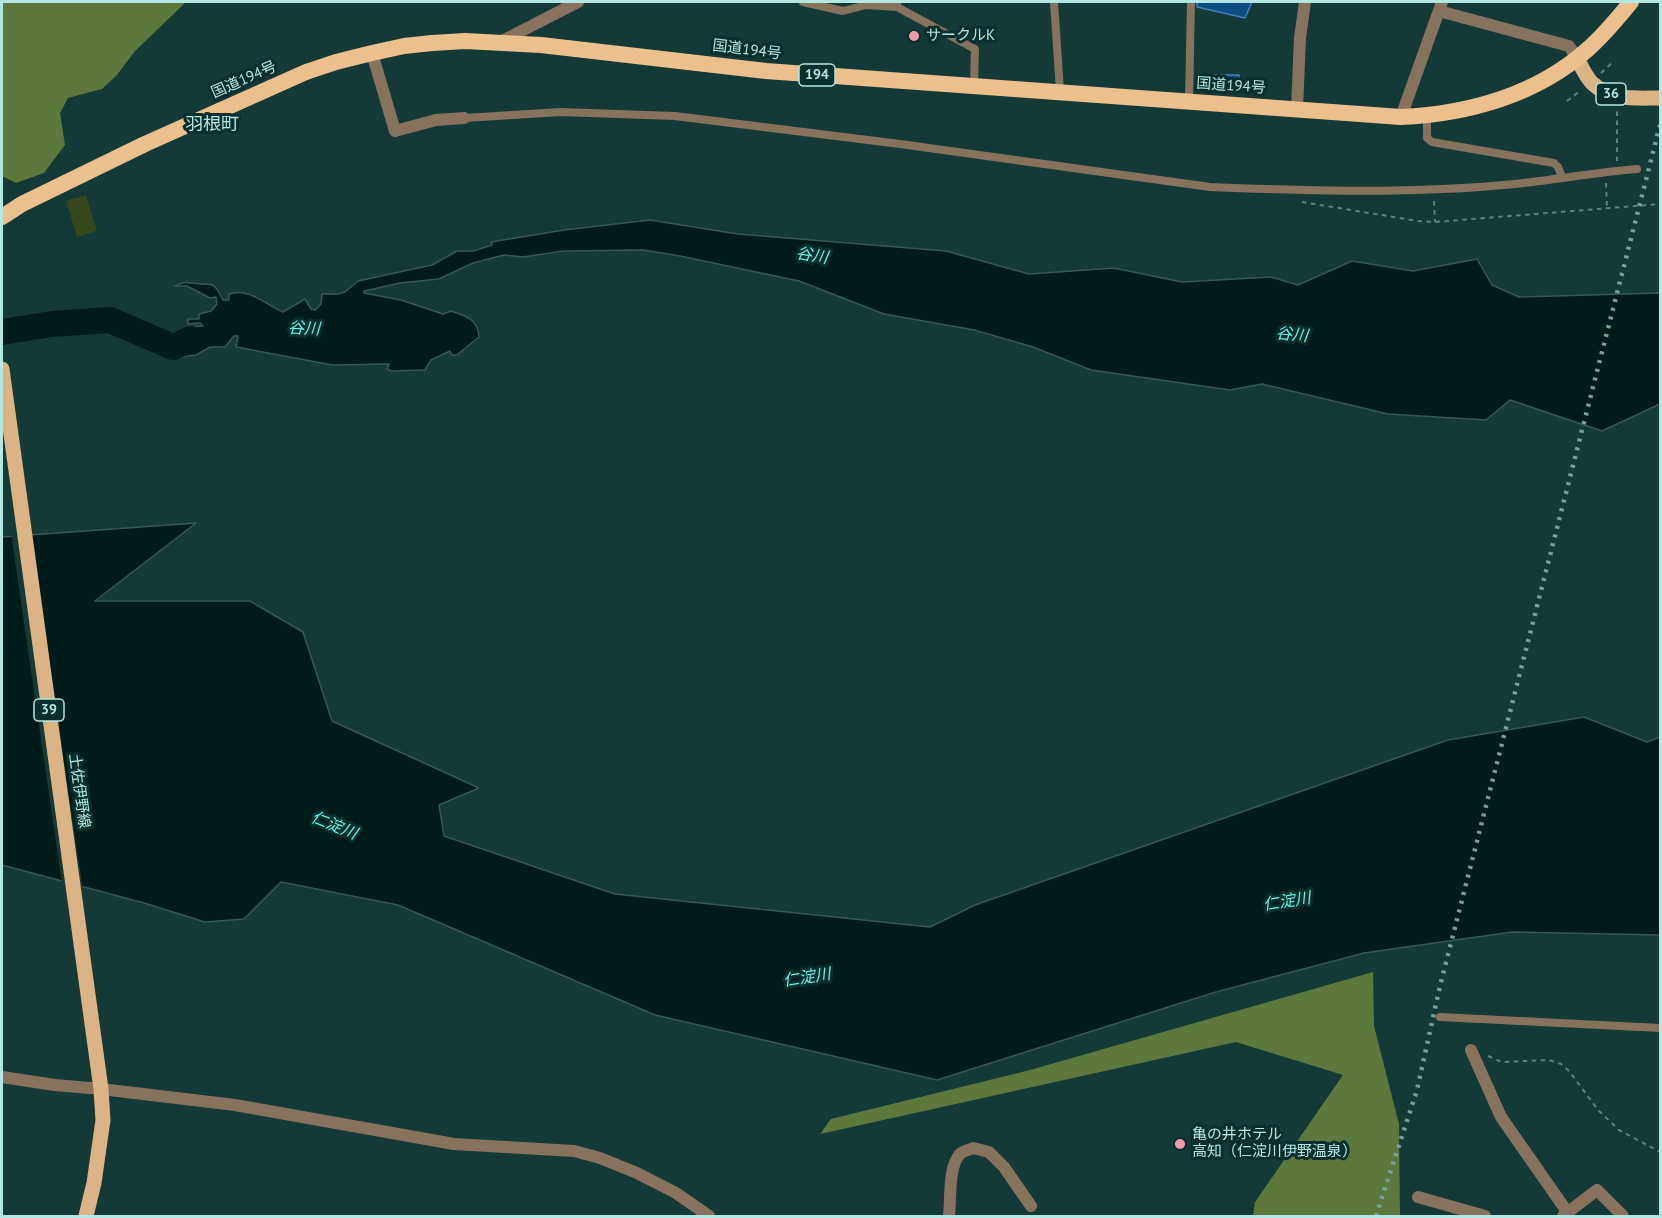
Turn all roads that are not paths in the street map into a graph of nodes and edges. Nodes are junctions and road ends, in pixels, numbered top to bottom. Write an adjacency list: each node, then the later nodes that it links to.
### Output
1 (578, 2): 9 (street)
2 (803, 2): 7 (lane)
3 (1054, 2): 13 (lane)
4 (1191, 2): 15 (lane)
5 (1305, 2): 16 (street)
6 (1631, 2): 11 (highway, 国道194号 / 194)
7 (897, 4): 12 (lane)
8 (1440, 7): 11 (street); 18 (street)
9 (500, 42): 10 (highway, 国道194号 / 194); 12 (highway, 国道194号 / 194)
10 (372, 53): 19 (street); 22 (highway, 国道194号 / 194)
11 (1577, 58): 14 (main road, 36); 17 (highway, 国道194号 / 194)
12 (974, 87): 13 (highway, 国道194号 / 194)
13 (1060, 93): 15 (highway, 国道194号 / 194)
14 (1660, 98)
15 (1189, 102): 16 (highway, 国道194号 / 194)
16 (1298, 109): 18 (highway, 国道194号 / 194)
17 (1427, 116): 18 (highway, 国道194号 / 194); 21 (lane)
18 (1401, 117)
19 (464, 118): 21 (lane)
20 (1637, 169): 21 (lane)
21 (1562, 177)
22 (2, 217)
23 (2, 369): 28 (main road, 土佐伊野線 / 39)
24 (1440, 1017): 25 (lane)
25 (1660, 1029)
26 (1471, 1050): 31 (street)
27 (2, 1077): 28 (street)
28 (101, 1089): 32 (main road, 土佐伊野線 / 39); 33 (street)
29 (1418, 1197): 35 (street)
30 (1031, 1206): 34 (street)
31 (1566, 1215): 36 (street)
32 (86, 1216)
33 (709, 1216)
34 (949, 1216)
35 (1485, 1216)
36 (1623, 1216)

